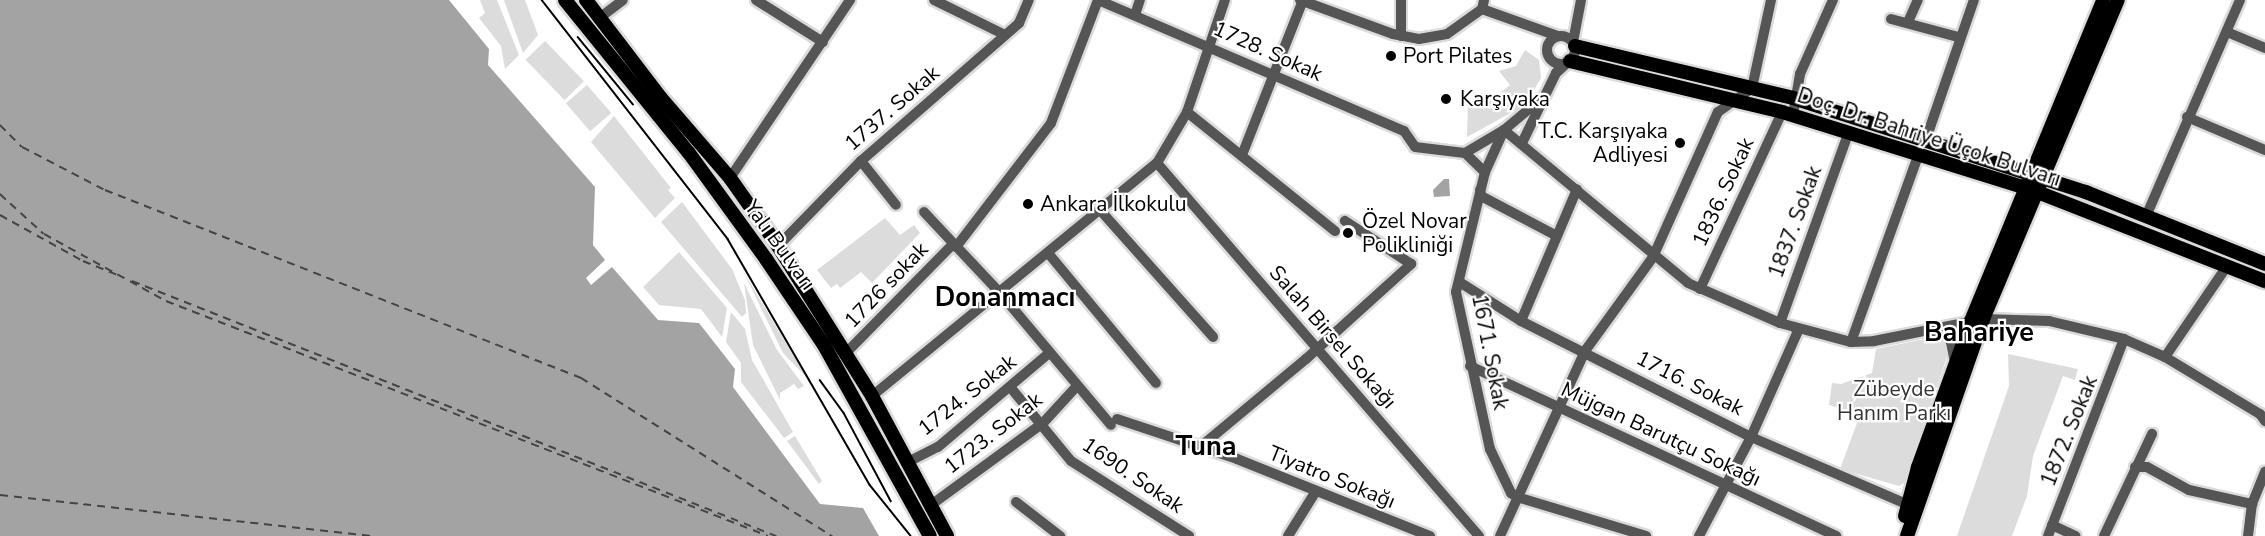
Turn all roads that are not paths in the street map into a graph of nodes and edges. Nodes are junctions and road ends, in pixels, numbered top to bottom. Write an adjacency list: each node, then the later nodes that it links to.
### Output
1 (586, 0): 20 (main road); 23 (main road, Yalı Bulvarı)
2 (623, 0): 23 (street)
3 (756, 0): 33 (street)
4 (850, 0): 33 (street)
5 (934, 0): 28 (street)
6 (1029, 0): 28 (street, 1737. Sokak)
7 (1098, 0): 22 (street, 1728. Sokak); 70 (street, 1726 sokak)
8 (1140, 0): 22 (street)
9 (1225, 0): 35 (street)
10 (1302, 0): 29 (street); 40 (street)
11 (1401, 0): 29 (street)
12 (1579, 0): 30 (street); 34 (street)
13 (1771, 0): 41 (street)
14 (1833, 0): 42 (street)
15 (1918, 0): 25 (street)
16 (1974, 0): 31 (street)
17 (2103, 0): 60 (main road)
18 (2118, 0): 60 (main road)
19 (2240, 0): 27 (street)
20 (567, 3): 26 (main road, Yalı Bulvarı)
21 (1483, 5): 29 (street); 30 (street)
22 (1134, 15): 35 (street, 1728. Sokak)
23 (598, 19): 26 (main road); 32 (main road, Yalı Bulvarı)
24 (1891, 19): 25 (street)
25 (1908, 22): 31 (street)
26 (585, 29): 36 (main road, Yalı Bulvarı)
27 (2227, 32): 37 (street); 47 (street)
28 (1005, 35): 56 (street, 1737. Sokak)
29 (1401, 36)
30 (1560, 36): 34 (street); 38 (street)
31 (1958, 37): 51 (street)
32 (614, 38): 36 (main road); 59 (main road, Yalı Bulvarı)
33 (823, 42): 59 (street)
34 (1574, 44): 39 (street); 41 (main road, Doç. Dr. Bahriye Üçok Bulvarı)
35 (1209, 45): 40 (street, 1728. Sokak); 45 (street)
36 (601, 48): 117 (main road, Yalı Bulvarı)
37 (2265, 48)
38 (1550, 58): 39 (street); 44 (street)
39 (1569, 62): 43 (main road, Doç. Dr. Bahriye Üçok Bulvarı); 50 (street)
40 (1274, 77): 53 (street, 1728. Sokak); 54 (street)
41 (1752, 88): 42 (main road, Doç. Dr. Bahriye Üçok Bulvarı); 43 (street)
42 (1793, 98): 46 (street); 51 (main road, Doç. Dr. Bahriye Üçok Bulvarı)
43 (1734, 99): 46 (main road, Doç. Dr. Bahriye Üçok Bulvarı); 73 (street)
44 (1535, 104): 48 (street); 50 (street)
45 (1187, 112): 54 (street); 57 (street)
46 (1788, 114): 49 (main road, Doç. Dr. Bahriye Üçok Bulvarı); 78 (street, 1836. Sokak)
47 (2187, 117): 52 (street); 66 (street)
48 (1504, 130): 50 (street); 53 (street); 58 (street, 1671. Sokak)
49 (1848, 134): 55 (main road, Doç. Dr. Bahriye Üçok Bulvarı); 82 (street, 1837. Sokak)
50 (1521, 141): 62 (street)
51 (1925, 142): 60 (main road, Doç. Dr. Bahriye Üçok Bulvarı)
52 (2265, 150)
53 (1465, 153): 58 (street)
54 (1242, 155): 68 (street)
55 (1918, 156): 60 (main road, Doç. Dr. Bahriye Üçok Bulvarı); 87 (street)
56 (861, 161): 63 (street); 71 (street, 1737. Sokak)
57 (1157, 163): 64 (street); 88 (street, Salah Birsel Sokağı)
58 (1485, 172): 61 (street, 1671. Sokak)
59 (730, 178): 71 (main road, Yalı Bulvarı)
60 (2033, 183): 66 (main road, Doç. Dr. Bahriye Üçok Bulvarı); 75 (main road, Doç. Dr. Bahriye Üçok Bulvarı); 80 (main road)
61 (1480, 189): 69 (street); 77 (street, 1671. Sokak)
62 (1577, 189): 69 (street); 73 (street)
63 (896, 205)
64 (1100, 210): 72 (street); 85 (street)
65 (924, 212): 70 (street)
66 (2147, 214): 74 (main road, Doç. Dr. Bahriye Üçok Bulvarı)
67 (1345, 221): 88 (street)
68 (1335, 231)
69 (1555, 235): 81 (street)
70 (955, 245): 79 (street); 90 (street, 1726 sokak)
71 (778, 246): 90 (main road, Yalı Bulvarı)
72 (1048, 253): 79 (street); 95 (street)
73 (1653, 257): 78 (street); 89 (street)
74 (2265, 264)
75 (2227, 266): 76 (main road, Doç. Dr. Bahriye Üçok Bulvarı); 92 (street)
76 (2265, 281)
77 (1461, 282): 81 (street, 1716. Sokak); 93 (street, 1671. Sokak)
78 (1700, 289): 82 (street)
79 (1001, 294): 91 (street); 98 (street)
80 (1977, 320): 84 (street); 86 (street); 94 (main road); 129 (main road)
81 (1521, 321): 89 (street, 1716. Sokak)
82 (1780, 323): 83 (street)
83 (1796, 328): 87 (street); 103 (street)
84 (1932, 331): 87 (street); 94 (street)
85 (1214, 337)
86 (2124, 339): 92 (street); 116 (street, 1872. Sokak)
87 (1851, 342)
88 (1317, 348): 104 (street); 123 (street, Salah Birsel Sokağı)
89 (1585, 351): 99 (street); 103 (street, 1716. Sokak)
90 (846, 352): 98 (main road, Yalı Bulvarı)
91 (1048, 354): 96 (street); 97 (street, 1724. Sokak)
92 (2165, 357): 100 (street)
93 (1470, 366): 99 (street, Müjgan Barutçu Sokağı); 110 (street, 1671. Sokak)
94 (1955, 366): 114 (main road)
95 (1156, 383)
96 (1077, 387): 101 (street, 1723. Sokak); 104 (street, Tiyatro Sokağı)
97 (1011, 388): 101 (street, 1690. Sokak); 105 (street, 1724. Sokak)
98 (872, 396): 105 (main road, Yalı Bulvarı)
99 (1557, 407): 108 (street, Müjgan Barutçu Sokağı); 110 (street)
100 (2265, 421)
101 (1042, 423): 113 (street, 1723. Sokak); 120 (street, 1690. Sokak)
102 (2151, 434): 106 (street)
103 (1751, 437): 108 (street); 114 (street, 1716. Sokak)
104 (1199, 448): 109 (street, Tiyatro Sokağı)
105 (906, 463): 113 (main road, Yalı Bulvarı)
106 (2136, 467): 112 (street); 131 (street)
107 (2265, 471): 112 (street)
108 (1724, 485): 126 (street); 127 (street, Müjgan Barutçu Sokağı)
109 (1317, 491): 115 (street, Tiyatro Sokağı); 121 (street)
110 (1518, 497): 124 (street); 125 (street)
111 (1016, 502): 119 (street)
112 (2252, 504): 132 (street)
113 (931, 505): 118 (main road, Yalı Bulvarı)
114 (1909, 505): 128 (main road)
115 (1397, 531): 122 (street, Tiyatro Sokağı)
116 (2050, 531): 130 (street)
117 (930, 536)
118 (947, 536)
119 (1060, 536)
120 (1189, 536)
121 (1288, 536)
122 (1430, 536)
123 (1479, 536)
124 (1500, 536)
125 (1646, 536)
126 (1699, 536)
127 (1836, 536)
128 (1898, 536)
129 (1907, 536)
130 (2076, 536)
131 (2104, 536)
132 (2248, 536)

